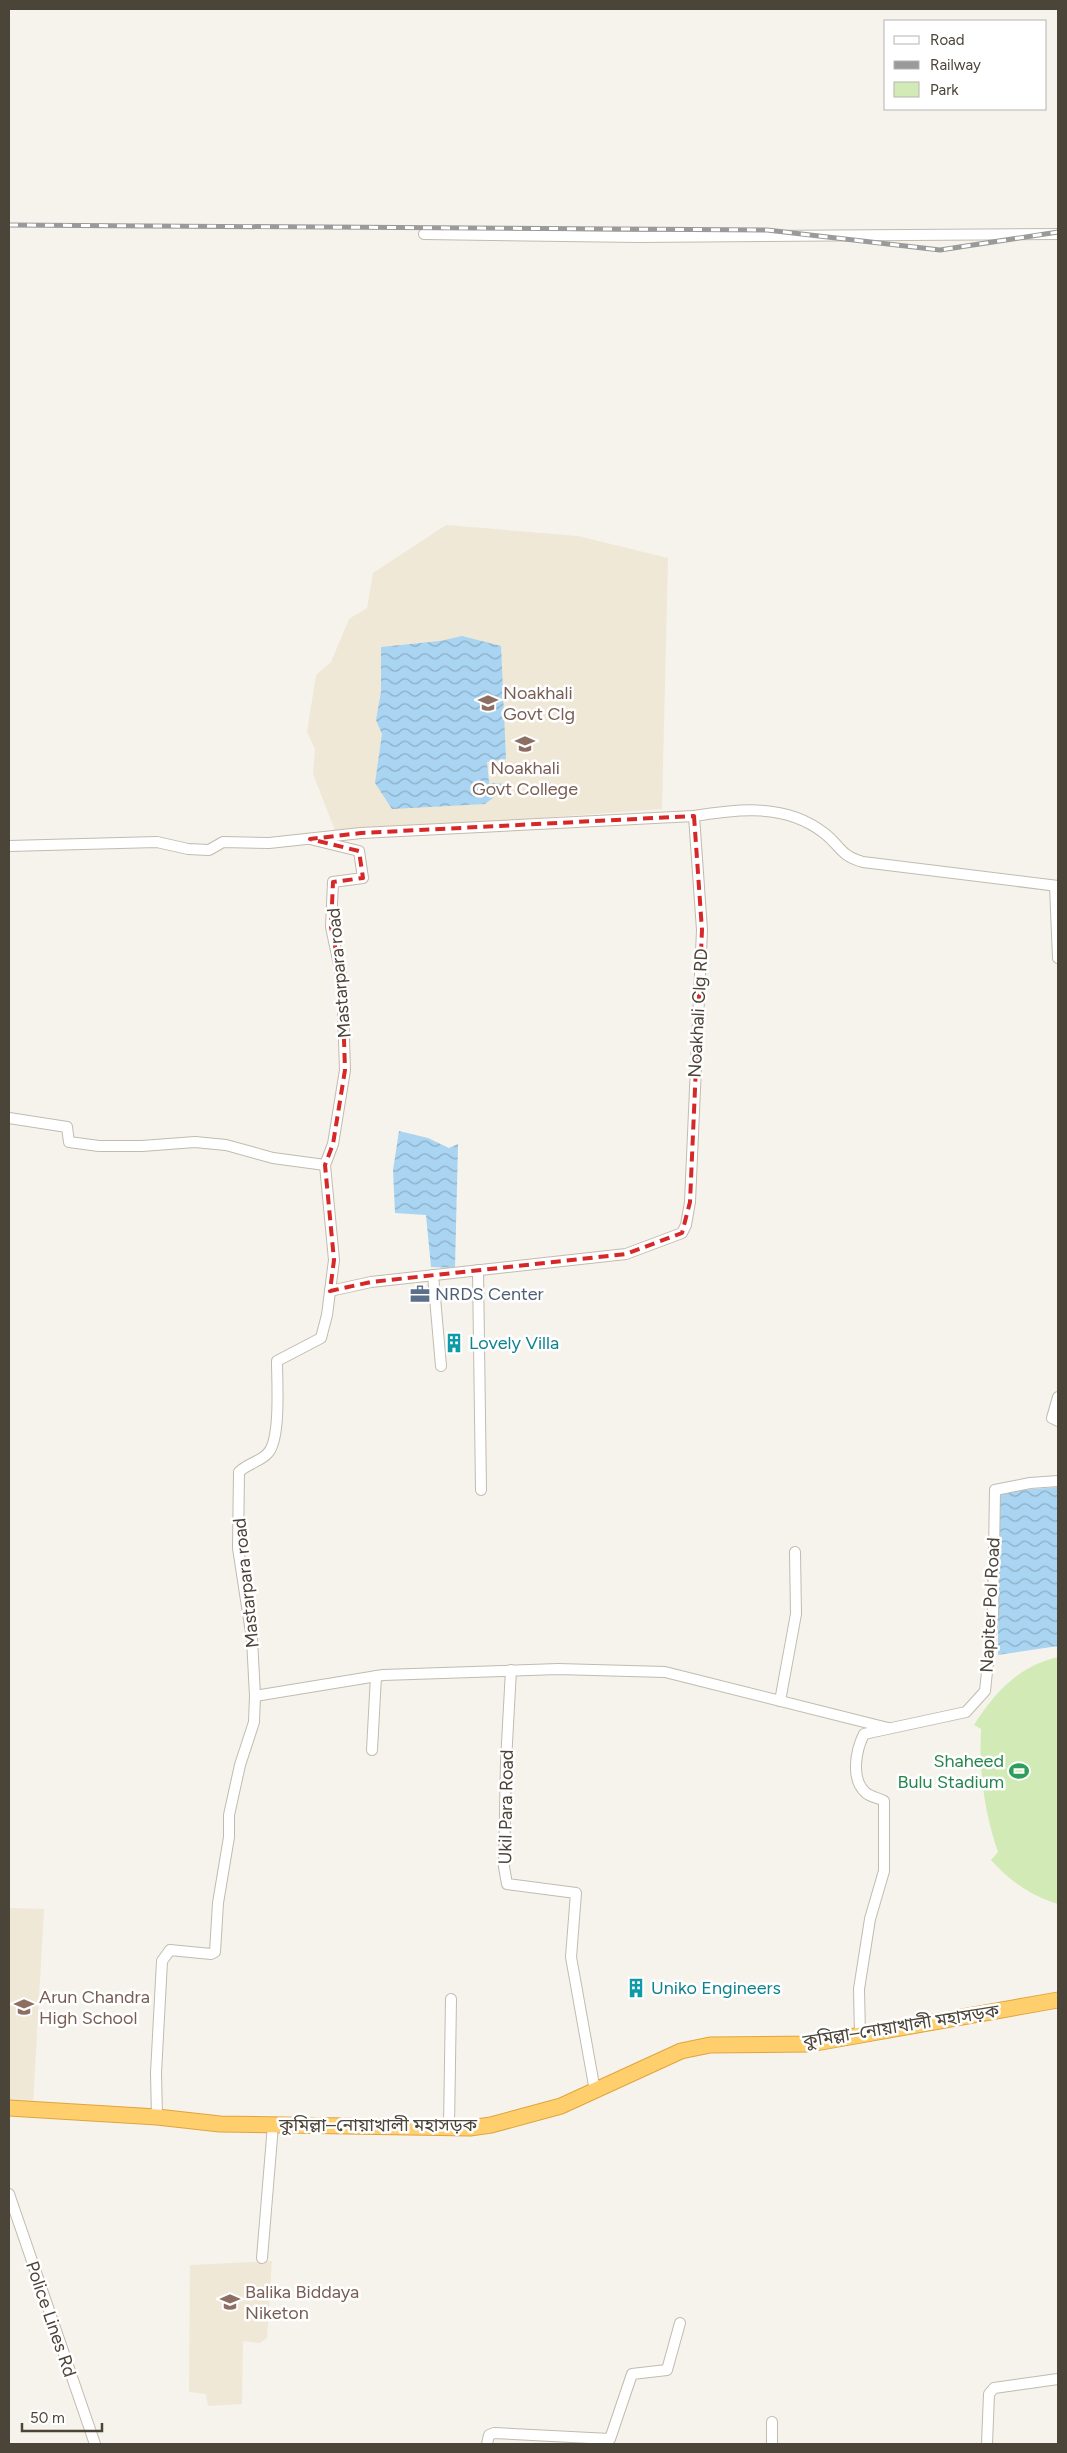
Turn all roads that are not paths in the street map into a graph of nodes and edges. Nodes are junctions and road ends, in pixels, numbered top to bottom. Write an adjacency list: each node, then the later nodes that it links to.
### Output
1 (424, 234): 2 (street)
2 (1058, 234)
3 (694, 816): 4 (street); 6 (street); 10 (street, Noakhali Clg RD)
4 (310, 839): 5 (street); 9 (street, Mastarpara road)
5 (9, 846)
6 (1056, 886): 7 (street)
7 (1058, 958)
8 (9, 1118): 9 (street)
9 (325, 1165): 12 (street, Mastarpara road)
10 (478, 1270): 11 (street, Noakhali Clg RD); 17 (street)
11 (433, 1275): 12 (street, Noakhali Clg RD); 13 (street)
12 (330, 1291): 21 (street, Mastarpara road)
13 (441, 1366)
14 (1058, 1397): 15 (street)
15 (1058, 1421)
16 (1058, 1482): 23 (street, Napiter Pol Road)
17 (480, 1490)
18 (795, 1552): 22 (street)
19 (511, 1670): 20 (street); 22 (street); 28 (street, Ukil Para Road)
20 (376, 1676): 21 (street); 24 (street)
21 (255, 1696): 30 (street, Mastarpara road)
22 (780, 1701): 23 (street)
23 (891, 1729): 27 (street, Napiter Pol Road)
24 (372, 1750)
25 (451, 1999): 32 (street)
26 (1058, 2000): 27 (highway, কুমিল্লা–নোয়াখালী মহাসড়ক)
27 (860, 2035): 28 (highway, কুমিল্লা–নোয়াখালী মহাসড়ক)
28 (595, 2091): 32 (highway, কুমিল্লা–নোয়াখালী মহাসড়ক)
29 (9, 2108): 30 (highway, কুমিল্লা–নোয়াখালী মহাসড়ক)
30 (157, 2117): 31 (highway, কুমিল্লা–নোয়াখালী মহাসড়ক)
31 (273, 2125): 32 (highway, কুমিল্লা–নোয়াখালী মহাসড়ক); 34 (street)
32 (449, 2127)
33 (9, 2194): 38 (street, Police Lines Rd)
34 (262, 2258)
35 (680, 2323): 39 (street)
36 (1058, 2379): 41 (street)
37 (772, 2422): 40 (street)
38 (95, 2444)
39 (487, 2444)
40 (772, 2444)
41 (987, 2444)

